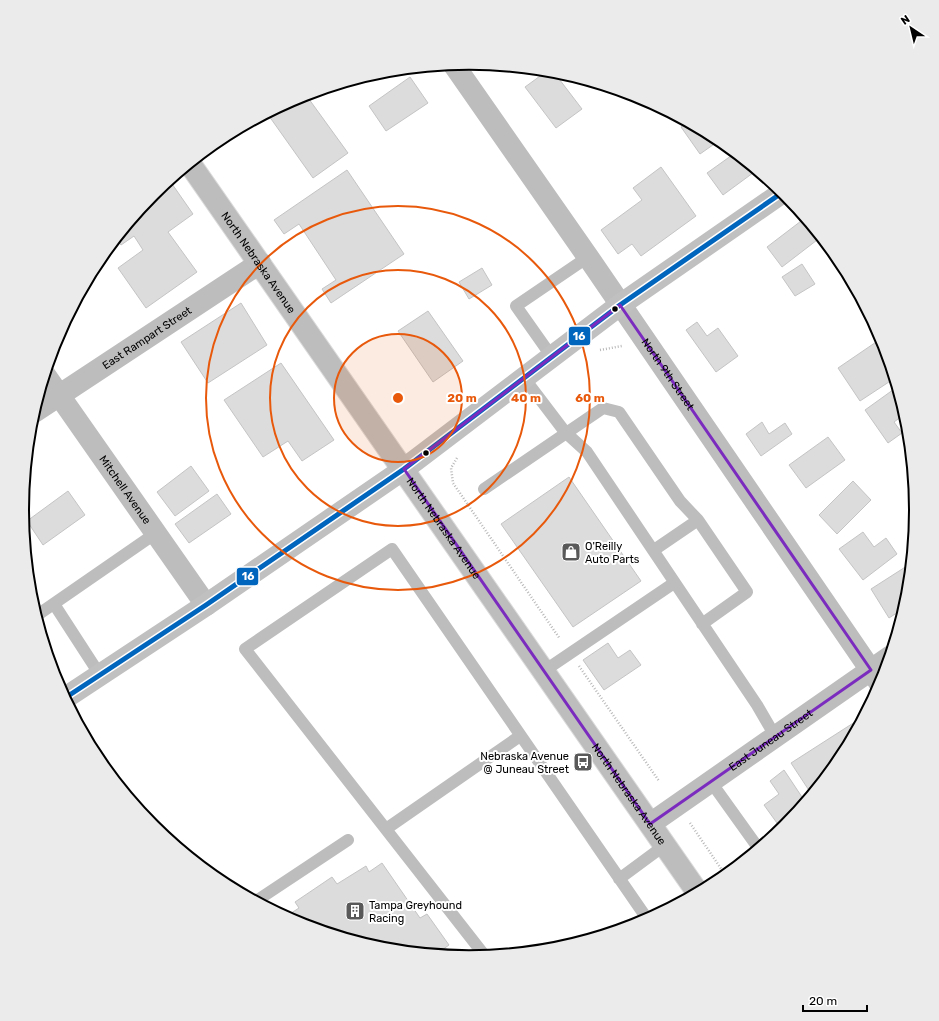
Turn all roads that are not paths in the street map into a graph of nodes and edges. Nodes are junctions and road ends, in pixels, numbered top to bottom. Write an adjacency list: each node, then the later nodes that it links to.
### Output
1 (458, 70): 4 (street, North 9th Street)
2 (193, 168): 5 (street, North Nebraska Avenue)
3 (778, 196): 6 (street)
4 (588, 256): 6 (street, North 9th Street); 7 (lane)
5 (260, 263): 10 (street, East Rampart Street); 13 (street, North Nebraska Avenue)
6 (620, 305): 7 (street); 25 (street, North 9th Street)
7 (552, 357): 8 (street)
8 (524, 378): 12 (lane); 13 (street)
9 (49, 380): 10 (street, Mitchell Avenue)
10 (60, 395): 11 (street, East Rampart Street); 16 (street, Mitchell Avenue)
11 (41, 407)
12 (565, 432): 14 (lane); 15 (lane); 17 (lane)
13 (404, 469): 20 (street); 23 (street, North Nebraska Avenue)
14 (484, 489)
15 (698, 520): 17 (lane); 22 (lane)
16 (156, 533): 19 (lane); 20 (street, Mitchell Avenue)
17 (654, 550): 18 (lane)
18 (674, 583): 22 (lane); 23 (lane)
19 (54, 604): 21 (lane); 24 (lane)
20 (206, 605): 24 (street)
21 (41, 613)
22 (702, 624): 28 (lane)
23 (544, 671): 30 (street, North Nebraska Avenue)
24 (100, 675): 26 (street)
25 (876, 678): 28 (street, East Juneau Street)
26 (70, 695)
27 (520, 736): 31 (lane); 31 (lane); 35 (lane)
28 (775, 736): 29 (street, East Juneau Street)
29 (710, 782): 30 (street, East Juneau Street); 34 (lane)
30 (650, 824): 33 (street, North Nebraska Avenue)
31 (386, 830): 39 (lane)
32 (348, 840): 37 (lane)
33 (665, 845): 35 (lane); 36 (street, North Nebraska Avenue)
34 (756, 845)
35 (618, 879): 38 (lane)
36 (695, 889)
37 (260, 898)
38 (644, 914)
39 (481, 951)

